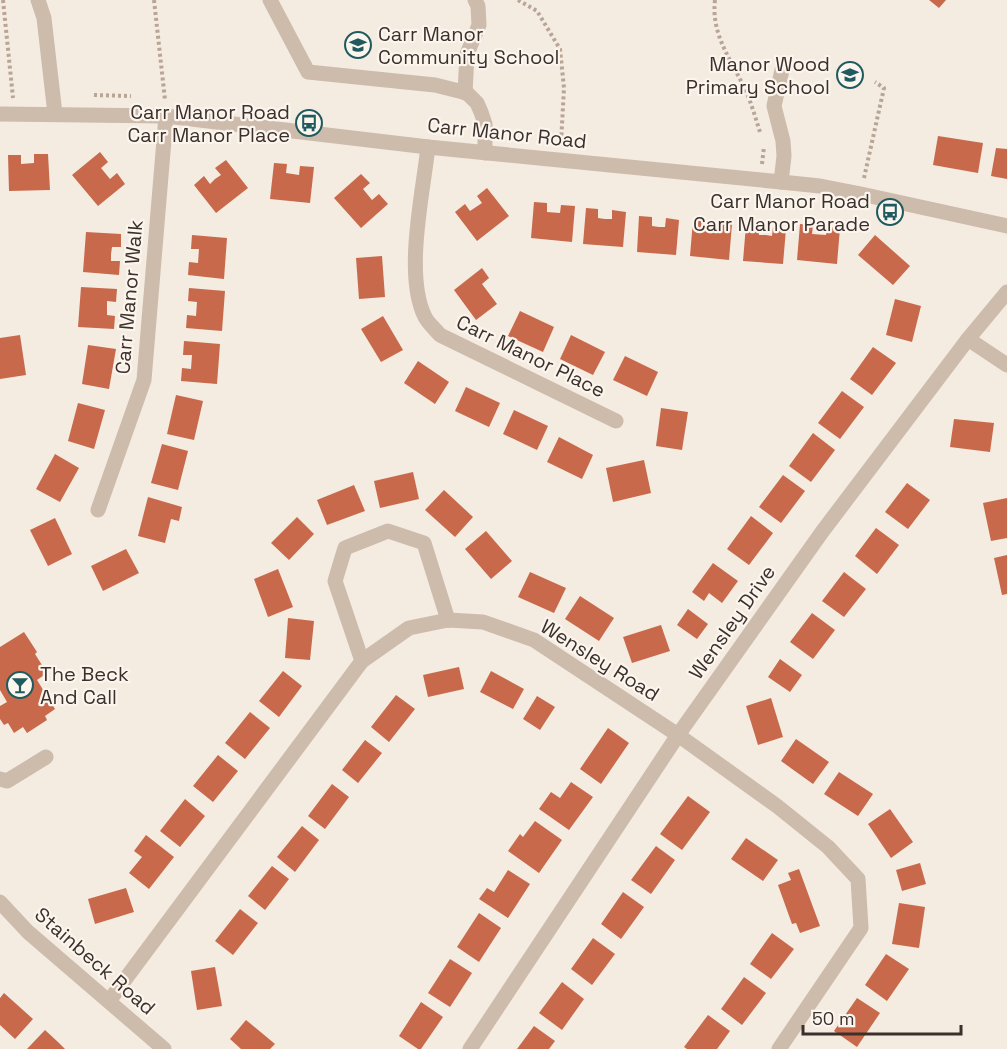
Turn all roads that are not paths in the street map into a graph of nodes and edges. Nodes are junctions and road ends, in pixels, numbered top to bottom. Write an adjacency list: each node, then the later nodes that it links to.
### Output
1 (38, 0): 7 (street)
2 (270, 0): 5 (street)
3 (475, 0): 5 (street)
4 (782, 70): 11 (street)
5 (465, 93): 10 (street)
6 (7, 114): 7 (street, Carr Manor Road)
7 (55, 114): 8 (street, Carr Manor Road)
8 (166, 116): 9 (street, Carr Manor Road); 17 (street, Carr Manor Walk)
9 (428, 147): 10 (street, Carr Manor Road); 16 (street, Carr Manor Place)
10 (484, 153): 11 (street, Carr Manor Road)
11 (781, 182): 12 (street, Carr Manor Road)
12 (1007, 226)
13 (1007, 292): 14 (street, Wensley Drive)
14 (968, 339): 15 (street); 20 (street, Wensley Drive)
15 (1007, 365)
16 (616, 421)
17 (98, 510)
18 (448, 620): 19 (street, Wensley Road); 19 (street); 20 (street, Wensley Road)
19 (362, 661): 24 (street, Wensley Road)
20 (678, 735): 26 (street, Wensley Drive); 27 (street, Wensley Road)
21 (46, 757): 22 (street)
22 (0, 779)
23 (0, 902): 24 (street, Stainbeck Road)
24 (109, 1001): 25 (street, Stainbeck Road)
25 (164, 1049)
26 (470, 1049)
27 (779, 1049)

